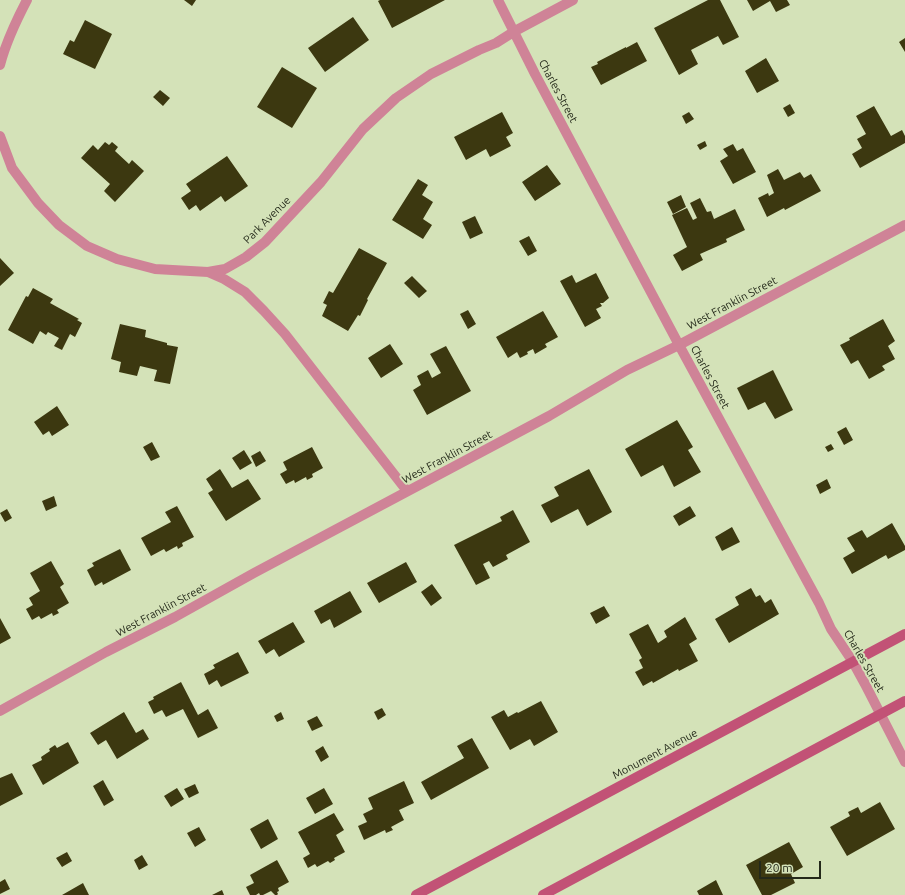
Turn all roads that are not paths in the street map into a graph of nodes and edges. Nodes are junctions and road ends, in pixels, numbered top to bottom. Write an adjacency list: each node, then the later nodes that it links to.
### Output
1 (27, 0): 5 (street)
2 (498, 0): 4 (street, Charles Street)
3 (573, 0): 4 (street, Park Avenue)
4 (515, 31): 8 (street, Park Avenue); 9 (street, Charles Street)
5 (0, 65)
6 (0, 136): 8 (street)
7 (905, 225): 9 (street, West Franklin Street)
8 (208, 272): 10 (street)
9 (679, 345): 10 (street, West Franklin Street); 12 (street, Charles Street)
10 (407, 491): 14 (street, West Franklin Street)
11 (905, 634): 12 (street, Monument Avenue)
12 (853, 662): 15 (street, Charles Street); 17 (street, Monument Avenue)
13 (905, 701): 15 (street)
14 (0, 711)
15 (880, 714): 16 (street, Charles Street); 18 (street)
16 (905, 762)
17 (416, 895)
18 (543, 895)

